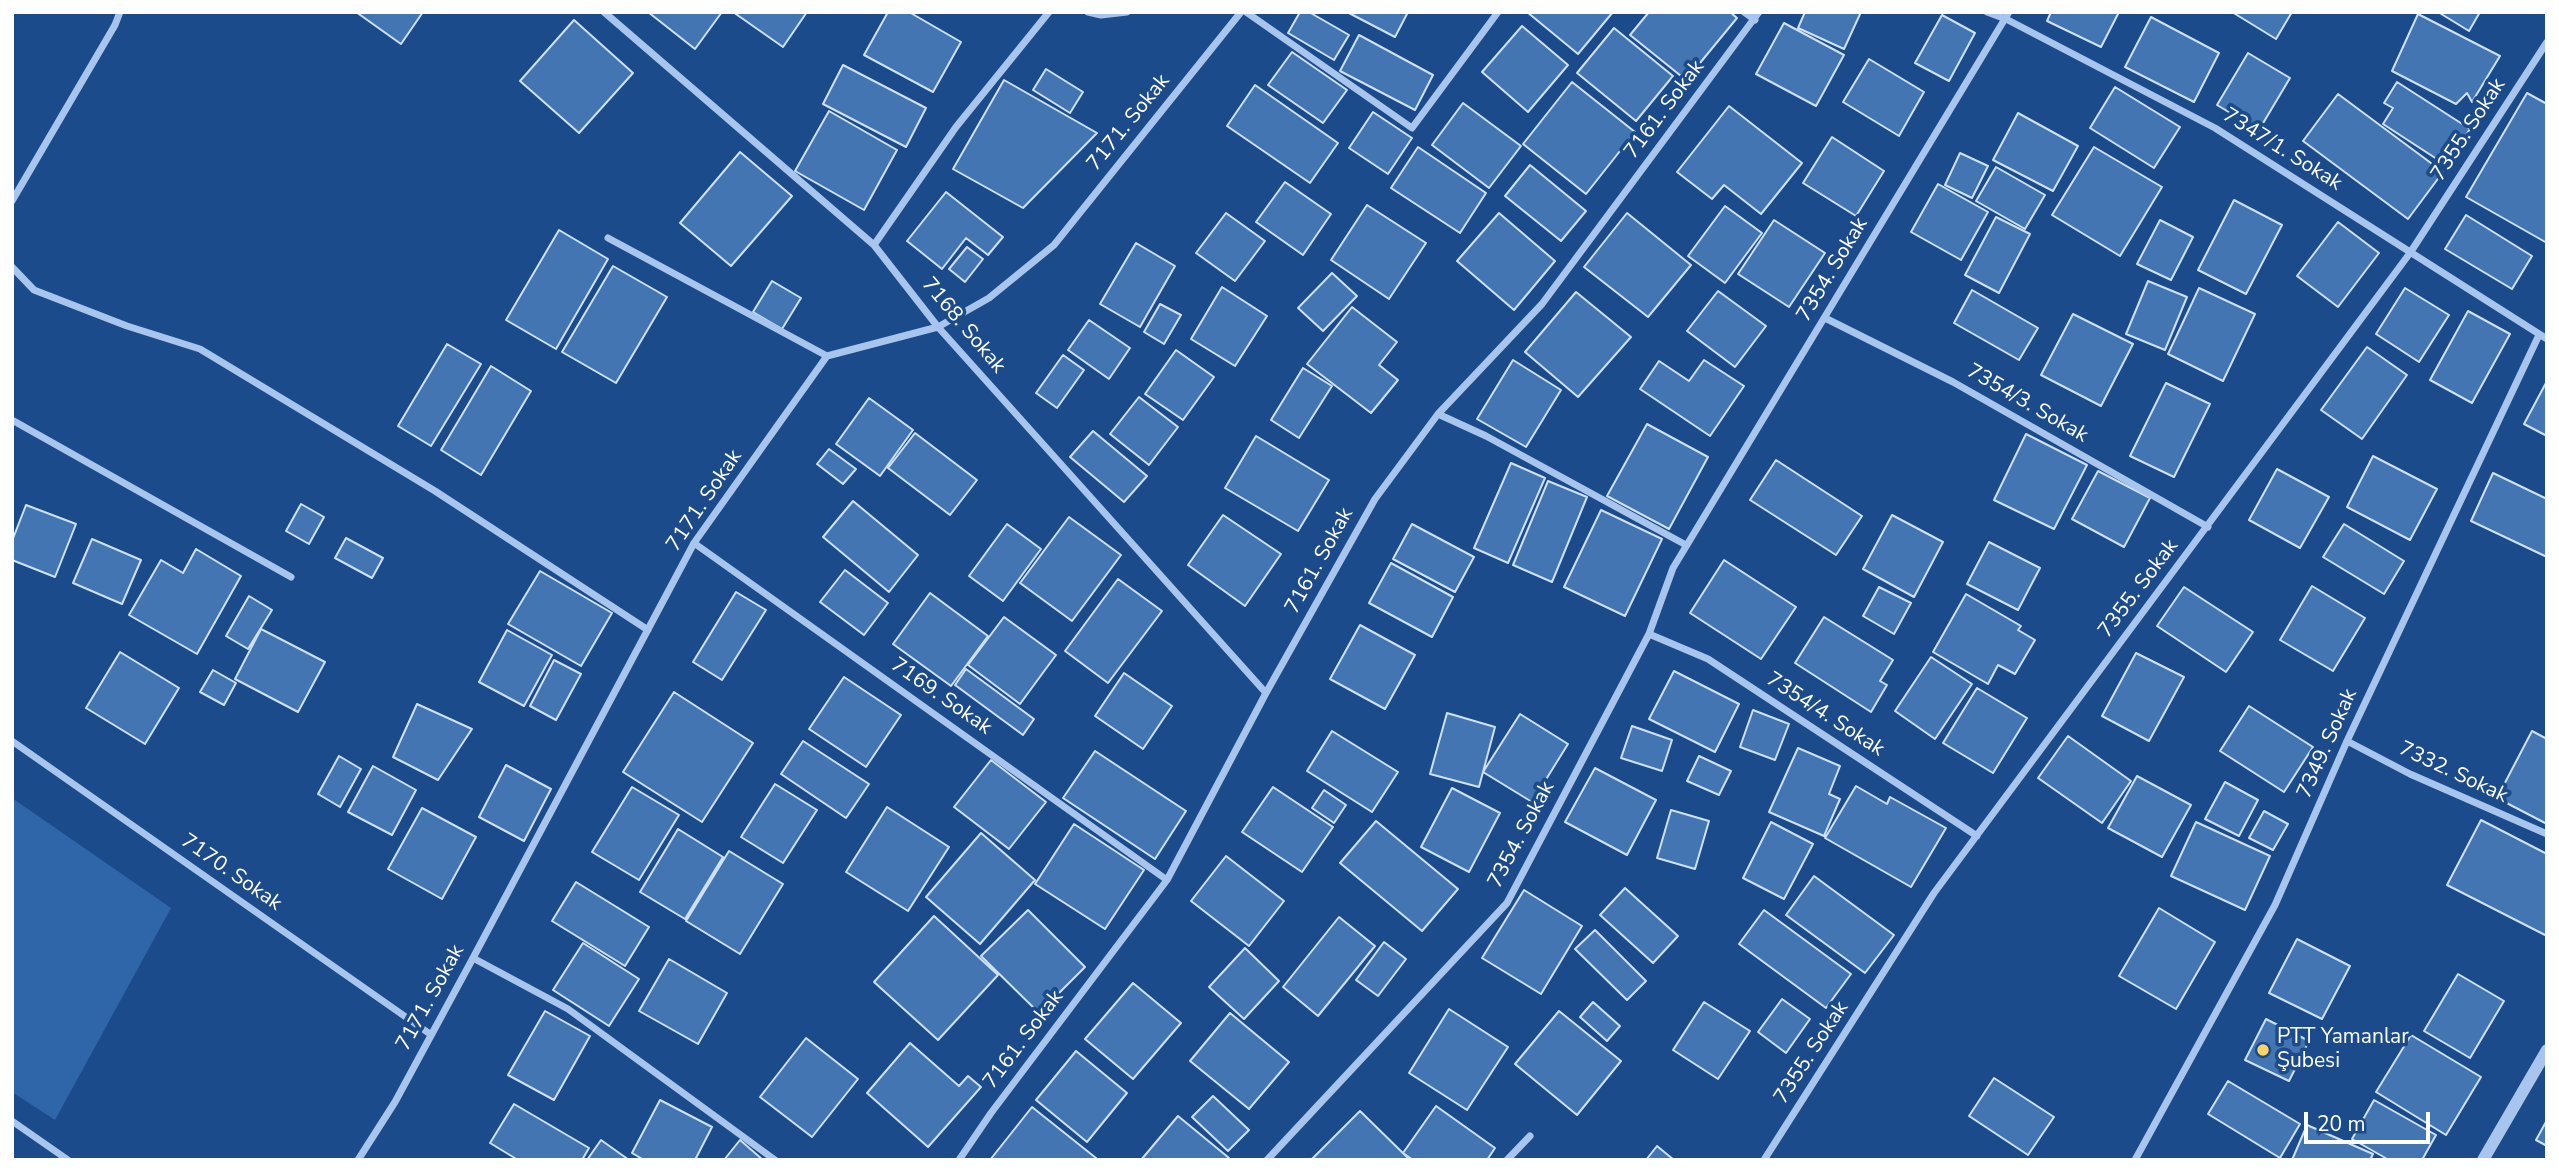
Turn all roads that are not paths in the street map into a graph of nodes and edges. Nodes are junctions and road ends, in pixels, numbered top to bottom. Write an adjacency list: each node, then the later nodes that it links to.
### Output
1 (120, 12): 14 (street)
2 (604, 12): 16 (street, 7168. Sokak)
3 (1049, 12): 16 (street)
4 (1088, 12): 5 (street)
5 (1128, 12)
6 (1243, 12): 7 (street); 20 (street, 7171. Sokak)
7 (1497, 12)
8 (1744, 12): 12 (street)
9 (1759, 12): 12 (street, 7161. Sokak)
10 (1987, 12): 11 (street, 7347/1. Sokak)
11 (2007, 16): 17 (street, 7347/1. Sokak); 19 (street, 7354. Sokak)
12 (1755, 20): 24 (street, 7161. Sokak)
13 (2547, 42): 17 (street, 7355. Sokak)
14 (12, 201)
15 (608, 238): 23 (street)
16 (874, 245): 20 (street, 7168. Sokak)
17 (2410, 253): 21 (street, 7347/1. Sokak); 26 (street, 7355. Sokak)
18 (12, 267): 30 (street)
19 (1825, 318): 26 (street, 7354/3. Sokak); 28 (street, 7354. Sokak)
20 (938, 327): 23 (street, 7171. Sokak); 32 (street, 7168. Sokak)
21 (2539, 335): 22 (street, 7347/1. Sokak); 34 (street, 7349. Sokak)
22 (2547, 339)
23 (827, 356): 27 (street, 7171. Sokak)
24 (1438, 414): 28 (street); 32 (street, 7161. Sokak)
25 (12, 420): 29 (street)
26 (2208, 527): 36 (street, 7355. Sokak)
27 (694, 544): 30 (street, 7171. Sokak); 37 (street, 7169. Sokak)
28 (1686, 545): 31 (street, 7354. Sokak)
29 (291, 577)
30 (648, 630): 38 (street, 7171. Sokak)
31 (1649, 634): 36 (street, 7354/4. Sokak); 47 (street, 7354. Sokak)
32 (1266, 693): 37 (street, 7161. Sokak)
33 (12, 741): 39 (street, 7170. Sokak)
34 (2347, 741): 35 (street, 7332. Sokak); 50 (street, 7349. Sokak)
35 (2547, 834)
36 (1977, 836): 49 (street, 7355. Sokak)
37 (1167, 880): 46 (street, 7161. Sokak)
38 (473, 958): 39 (street, 7171. Sokak); 45 (street)
39 (430, 1034): 44 (street, 7171. Sokak)
40 (2547, 1050): 51 (street)
41 (12, 1121): 43 (street)
42 (1530, 1136): 48 (street)
43 (68, 1160)
44 (358, 1160)
45 (775, 1160)
46 (959, 1160)
47 (1267, 1160)
48 (1507, 1160)
49 (1764, 1160)
50 (2135, 1160)
51 (2483, 1160)

